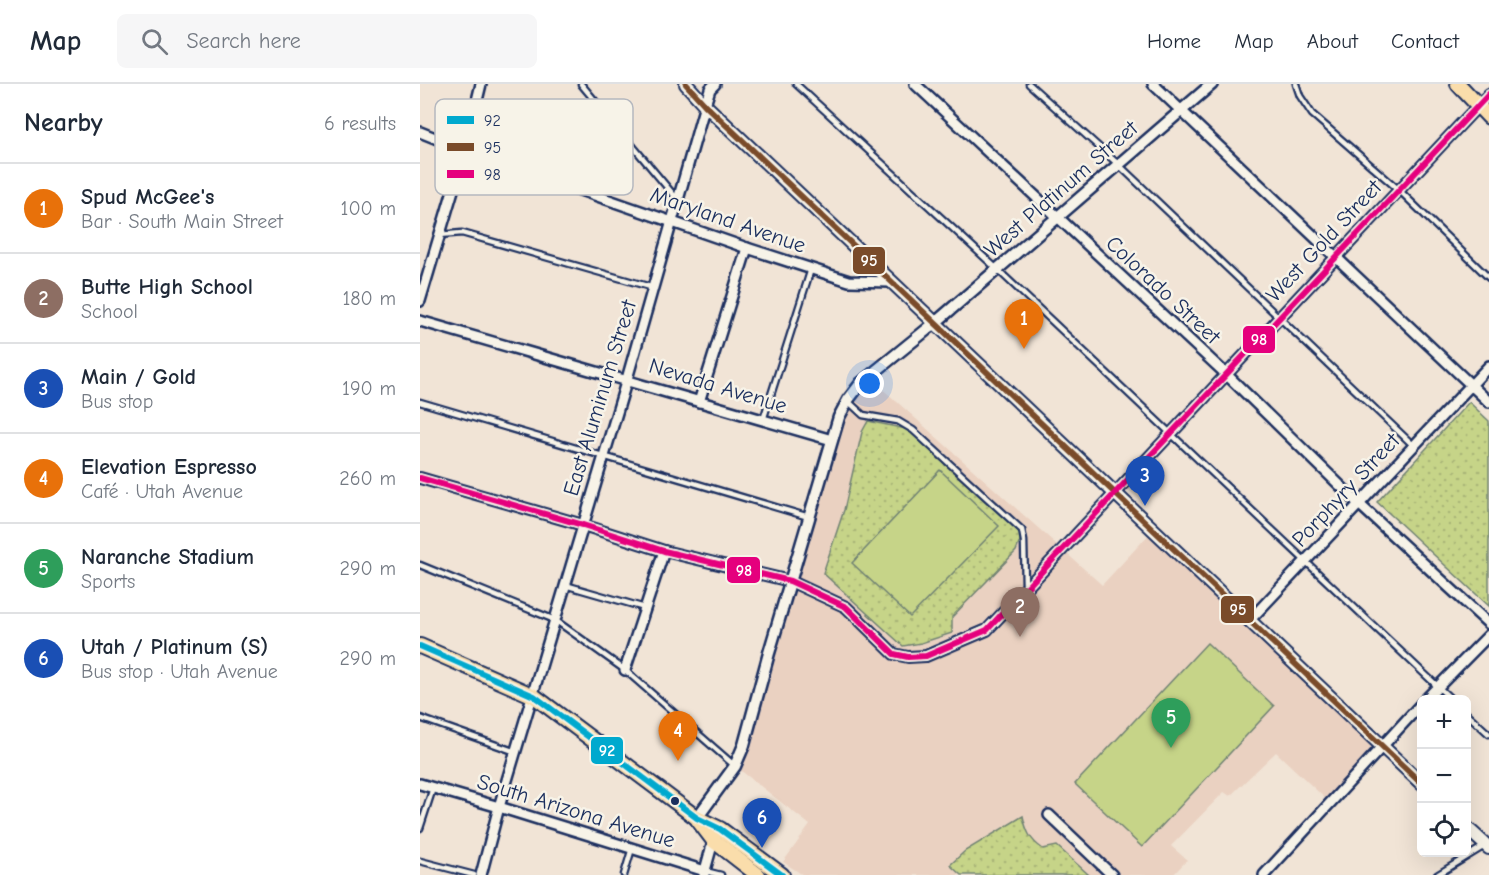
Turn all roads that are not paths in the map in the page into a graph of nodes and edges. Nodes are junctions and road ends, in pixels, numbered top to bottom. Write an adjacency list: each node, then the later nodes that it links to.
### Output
1 (481, 84): 13 (street)
2 (581, 84): 14 (lane)
3 (686, 84): 15 (main road)
4 (715, 84): 15 (street, East Aluminum Street)
5 (796, 84): 33 (lane)
6 (915, 84): 27 (street, Colorado Street)
7 (1029, 84): 22 (lane)
8 (1154, 84): 17 (street)
9 (1212, 84): 17 (street, West Platinum Street)
10 (1296, 84): 23 (lane)
11 (1458, 84): 16 (main road)
12 (1489, 94): 16 (street, West Gold Street)
13 (477, 99)
14 (593, 99)
15 (705, 105): 26 (street, East Aluminum Street); 35 (main road)
16 (1478, 105): 18 (main road); 23 (street, West Gold Street)
17 (1182, 111): 22 (street, West Platinum Street); 31 (street)
18 (1489, 117)
19 (420, 132): 20 (street, Maryland Avenue)
20 (435, 138)
21 (633, 147): 26 (lane)
22 (1119, 165): 27 (street, West Platinum Street); 38 (lane)
23 (1398, 190): 31 (street, West Gold Street); 34 (lane)
24 (451, 195): 29 (street)
25 (597, 195): 28 (street, Maryland Avenue)
26 (678, 201): 28 (street, East Aluminum Street)
27 (1056, 218): 33 (street, West Platinum Street); 42 (street, Colorado Street)
28 (673, 221): 30 (street, Maryland Avenue); 36 (street, East Aluminum Street)
29 (439, 235): 36 (lane); 37 (street)
30 (747, 248): 32 (street, Maryland Avenue); 47 (street)
31 (1336, 256): 38 (street, West Gold Street); 44 (street)
32 (811, 269): 35 (street, Maryland Avenue); 49 (lane)
33 (997, 269): 40 (street, West Platinum Street); 50 (lane)
34 (1489, 278)
35 (891, 282): 40 (main road)
36 (654, 288): 43 (street, East Aluminum Street)
37 (420, 301)
38 (1280, 317): 42 (street, West Gold Street); 52 (lane)
39 (420, 321): 43 (street, Nevada Avenue)
40 (935, 323): 45 (street, West Platinum Street); 55 (main road)
41 (1489, 366): 44 (street, Porphyry Street)
42 (1226, 374): 50 (street, West Gold Street); 56 (street, Colorado Street)
43 (627, 380): 47 (street, Nevada Avenue); 53 (street, East Aluminum Street)
44 (1472, 385): 48 (street); 52 (street, Porphyry Street)
45 (848, 400): 51 (street, West Platinum Street); 64 (lane)
46 (420, 402): 53 (lane)
47 (699, 402): 49 (street, Nevada Avenue)
48 (1489, 402)
49 (763, 420): 51 (street, Nevada Avenue)
50 (1171, 433): 55 (street, West Gold Street); 60 (lane)
51 (832, 440): 57 (street, West Platinum Street)
52 (1414, 446): 56 (street, Porphyry Street)
53 (604, 456): 57 (lane); 58 (street, East Aluminum Street)
54 (420, 478): 58 (street, West Gold Street)
55 (1114, 493): 64 (street, West Gold Street); 67 (main road)
56 (1359, 504): 60 (street, Porphyry Street); 68 (street, Colorado Street)
57 (809, 517): 62 (street, West Platinum Street)
58 (583, 525): 59 (street, West Gold Street); 63 (street, East Aluminum Street)
59 (664, 551): 62 (street, West Gold Street); 65 (street)
60 (1306, 561): 67 (street, Porphyry Street); 72 (lane)
61 (420, 565): 66 (lane)
62 (790, 581): 64 (street, West Gold Street); 82 (street, West Platinum Street)
63 (565, 585): 65 (lane); 66 (street, East Aluminum Street)
64 (1025, 589)
65 (645, 608): 71 (street)
66 (555, 620): 71 (lane); 75 (street, East Aluminum Street)
67 (1249, 621): 80 (main road)
68 (1489, 624)
69 (1489, 635): 72 (street)
70 (420, 646): 75 (main road)
71 (625, 670): 82 (lane)
72 (1438, 686): 73 (street); 74 (lane)
73 (1429, 695)
74 (1448, 695)
75 (534, 696): 81 (street, East Aluminum Street); 88 (main road)
76 (1417, 708): 80 (street)
77 (1471, 717): 79 (lane)
78 (420, 718): 81 (lane)
79 (1489, 734)
80 (1382, 747): 83 (main road); 103 (street)
81 (516, 752): 86 (street, East Aluminum Street)
82 (735, 766): 88 (street, West Platinum Street)
83 (1417, 779)
84 (420, 784): 85 (street, South Arizona Avenue)
85 (433, 788): 86 (street, South Arizona Avenue); 89 (lane)
86 (499, 807): 93 (street, South Arizona Avenue); 97 (street, East Aluminum Street)
87 (1049, 815): 102 (street)
88 (697, 818): 91 (main road)
89 (420, 828)
90 (1471, 831): 92 (main road)
91 (715, 834): 95 (street); 100 (main road); 101 (main road)
92 (1487, 847): 104 (lane)
93 (632, 848): 95 (street, South Arizona Avenue); 98 (lane)
94 (420, 861): 96 (lane)
95 (705, 873): 99 (lane, South Arizona Avenue)
96 (474, 875)
97 (481, 875)
98 (624, 875)
99 (721, 875)
100 (758, 875)
101 (782, 875)
102 (1112, 875)
103 (1264, 875)
104 (1437, 875)

